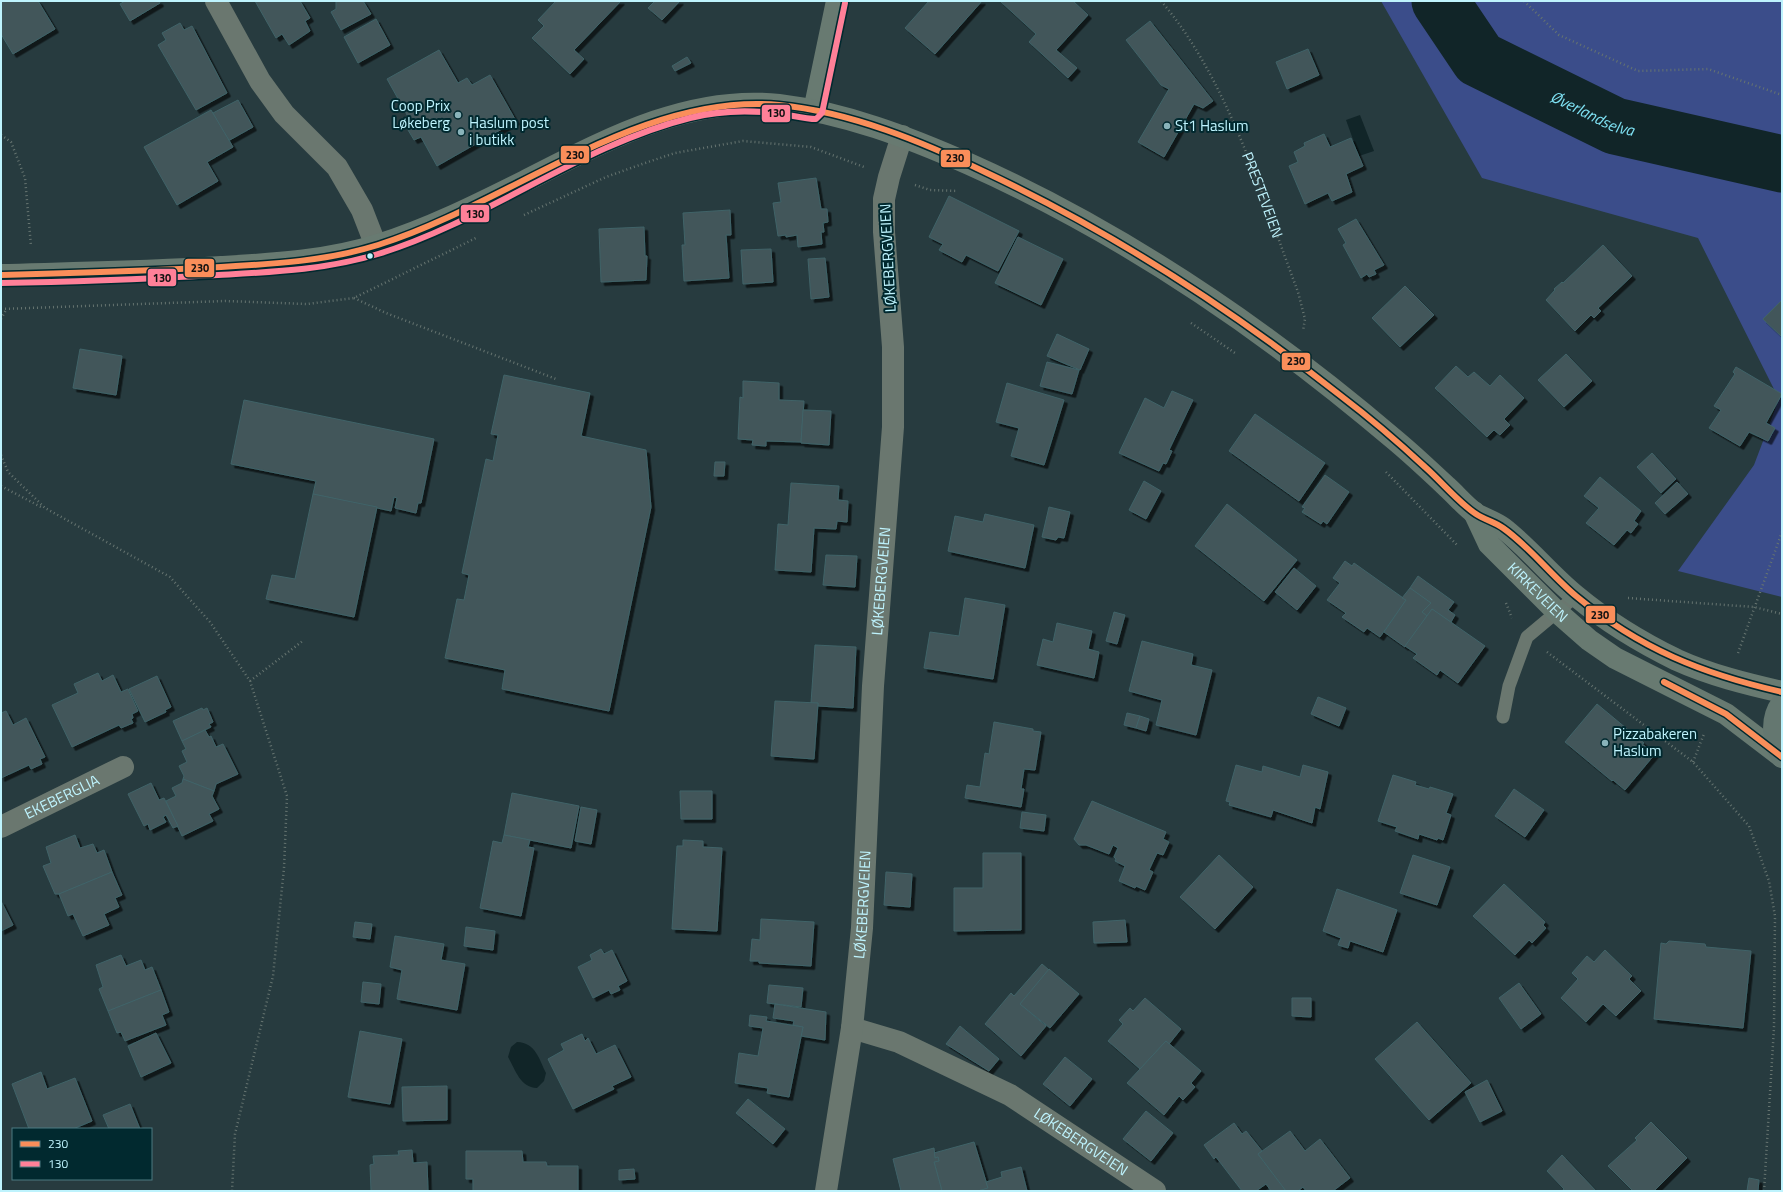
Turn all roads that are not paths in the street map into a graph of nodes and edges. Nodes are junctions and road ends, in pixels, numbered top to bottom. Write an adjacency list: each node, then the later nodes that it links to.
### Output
1 (216, 1): 5 (street)
2 (837, 1): 3 (main road)
3 (814, 111): 4 (main road, KIRKEVEIEN); 5 (main road, KIRKEVEIEN)
4 (902, 136): 7 (main road, KIRKEVEIEN); 16 (street, LØKEBERGVEIEN)
5 (376, 246): 6 (main road, KIRKEVEIEN)
6 (1, 275)
7 (1474, 512): 8 (main road, KIRKEVEIEN); 9 (main road, KIRKEVEIEN)
8 (1576, 596): 9 (lane); 10 (main road, KIRKEVEIEN)
9 (1556, 611): 12 (lane); 13 (main road, KIRKEVEIEN)
10 (1782, 692)
11 (1782, 704): 13 (main road)
12 (1503, 717)
13 (1782, 756)
14 (123, 767): 15 (street, EKEBERGLIA)
15 (1, 827)
16 (852, 1028): 17 (street, LØKEBERGVEIEN); 18 (street, LØKEBERGVEIEN)
17 (826, 1191)
18 (1155, 1191)

